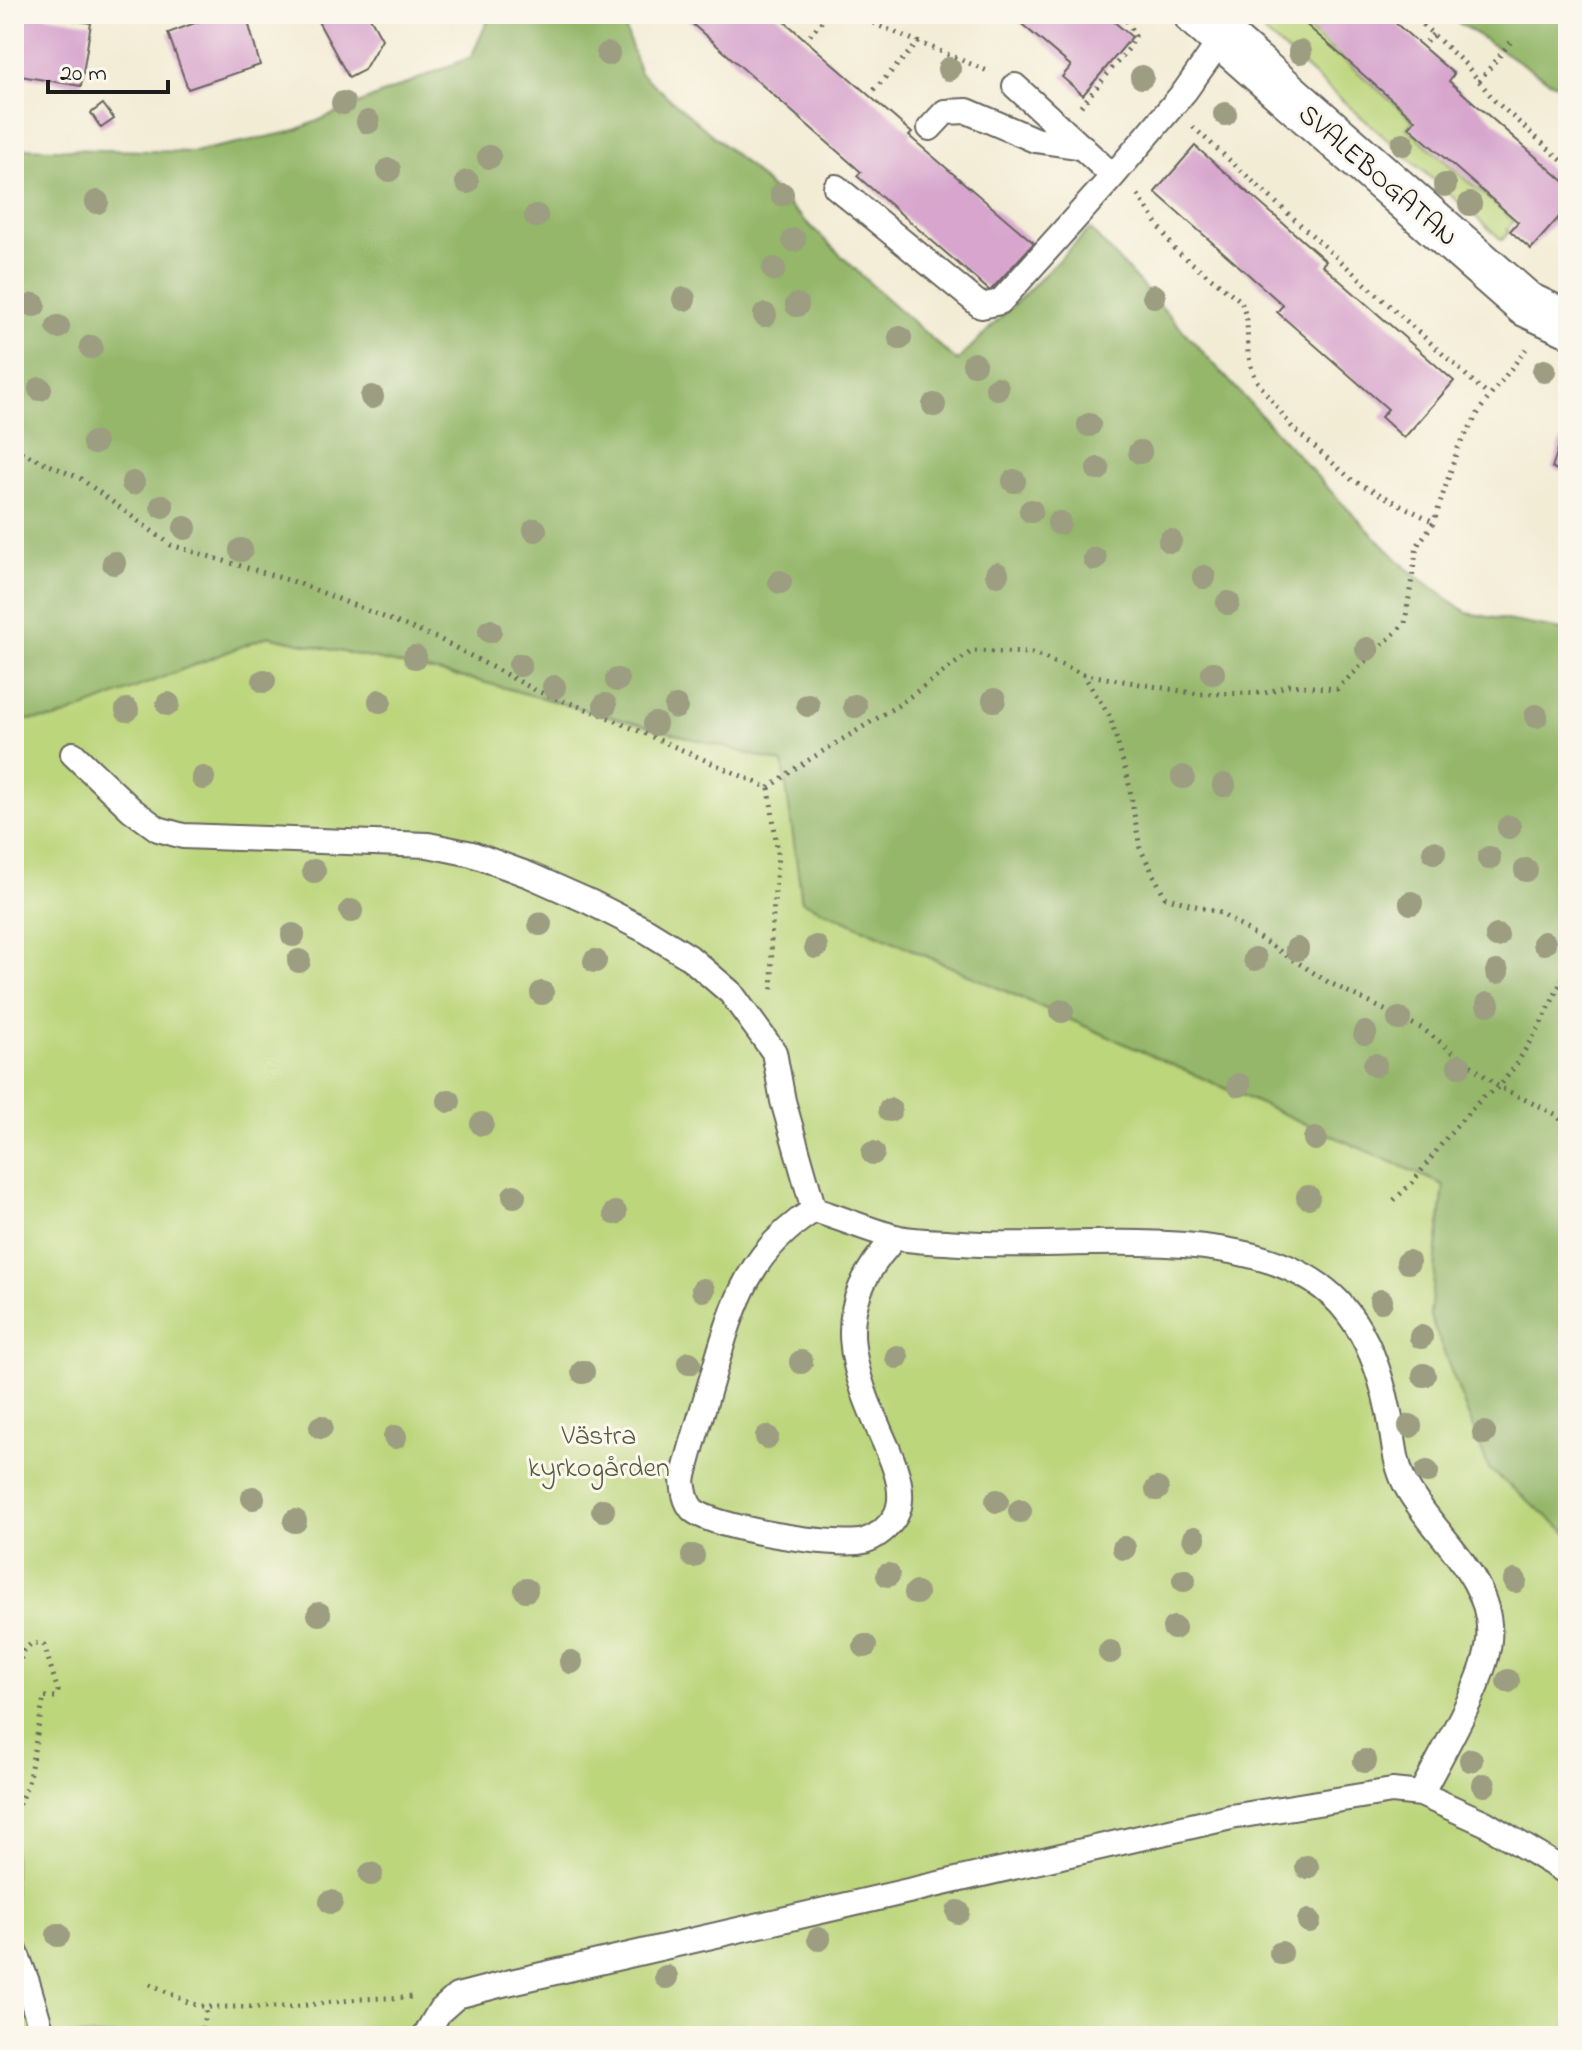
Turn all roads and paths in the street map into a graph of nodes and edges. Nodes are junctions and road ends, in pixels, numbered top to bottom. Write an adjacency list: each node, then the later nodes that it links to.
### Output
1 (828, 14): 7 (path)
2 (851, 14): 9 (path)
3 (1123, 14): 16 (path)
4 (1411, 14): 6 (path)
5 (1209, 25): 14 (lane); 25 (street, SVALEBOGATAN)
6 (1434, 33): 10 (path); 11 (path)
7 (810, 35)
8 (1514, 38): 11 (path)
9 (919, 42): 12 (path); 13 (path)
10 (1426, 42)
11 (1479, 81): 18 (path)
12 (1015, 86): 16 (lane)
13 (874, 90)
14 (1171, 108): 21 (lane); 23 (path)
15 (930, 128): 17 (lane)
16 (1064, 129): 17 (lane)
17 (1083, 147): 21 (lane)
18 (1558, 158): 19 (path); 20 (path)
19 (1552, 164)
20 (1568, 166)
21 (1114, 174): 22 (lane); 28 (path)
22 (836, 187)
23 (1356, 276): 24 (path); 26 (path)
24 (1348, 285)
25 (1560, 320): 26 (path)
26 (1489, 396): 28 (path)
27 (14, 449): 31 (path)
28 (1434, 522): 29 (path)
29 (1083, 674): 31 (path); 34 (path)
30 (73, 754): 33 (lane)
31 (769, 788): 33 (path)
32 (1568, 973): 34 (path)
33 (774, 1052): 37 (lane)
34 (1499, 1087): 35 (path); 36 (path)
35 (1568, 1129)
36 (1394, 1200)
37 (814, 1210): 38 (lane); 38 (lane)
38 (896, 1237): 40 (lane)
39 (14, 1661): 41 (path)
40 (1421, 1794): 42 (lane); 45 (lane)
41 (14, 1815)
42 (1568, 1873)
43 (14, 1948): 47 (lane)
44 (150, 1984): 46 (path)
45 (457, 1996): 46 (path); 49 (lane)
46 (207, 2007): 48 (path)
47 (43, 2036)
48 (200, 2036)
49 (425, 2036)

